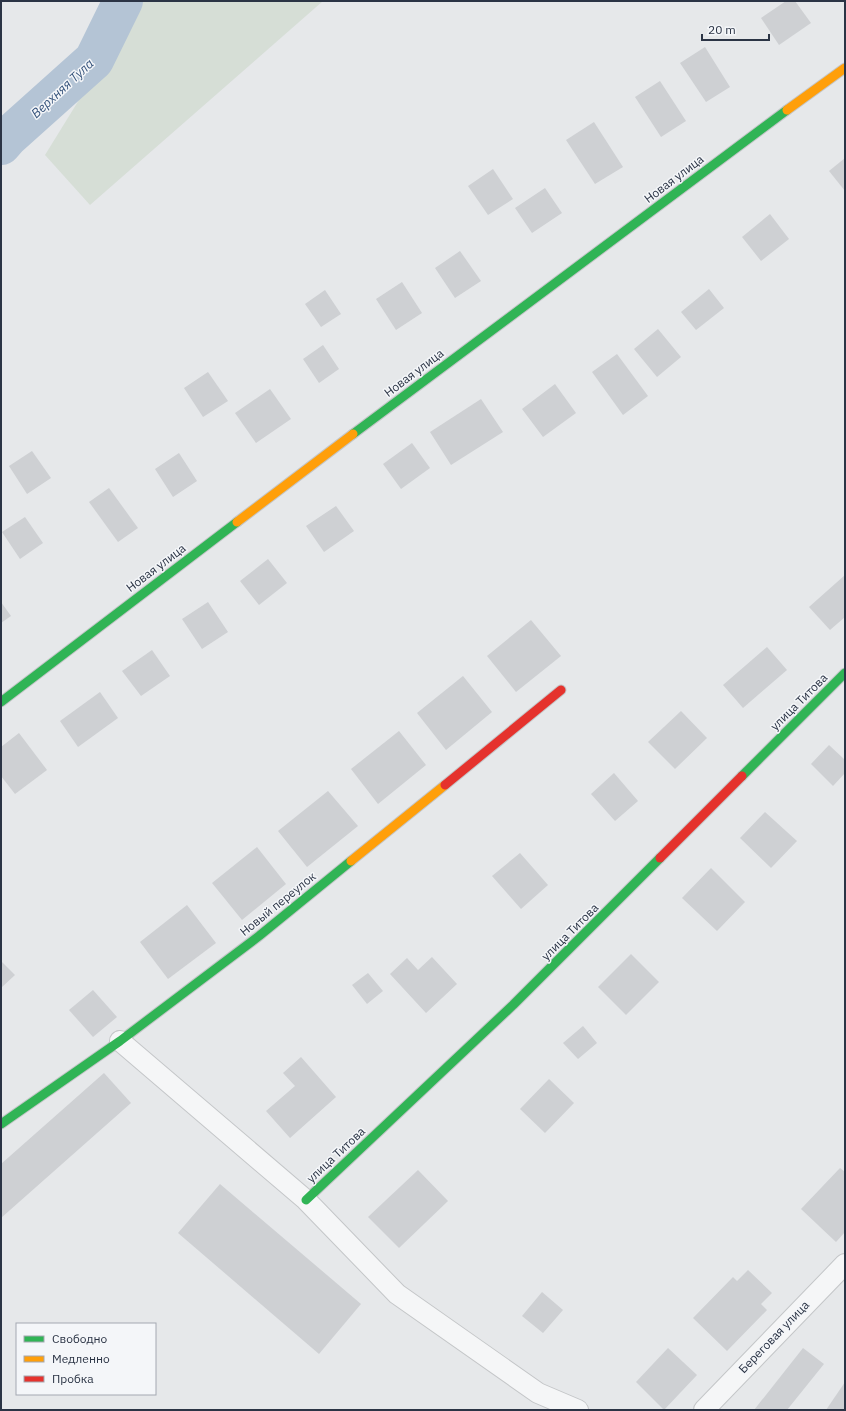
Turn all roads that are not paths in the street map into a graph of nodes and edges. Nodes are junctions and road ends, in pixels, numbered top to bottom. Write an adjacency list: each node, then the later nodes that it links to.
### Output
1 (845, 68): 4 (street, Новая улица)
2 (845, 673): 7 (street, улица Титова)
3 (561, 690): 5 (street, Новый переулок)
4 (1, 702)
5 (120, 1041): 6 (street, Новый переулок); 7 (street)
6 (1, 1124)
7 (306, 1200): 9 (street)
8 (845, 1264): 10 (street, Береговая улица)
9 (578, 1410)
10 (704, 1410)

